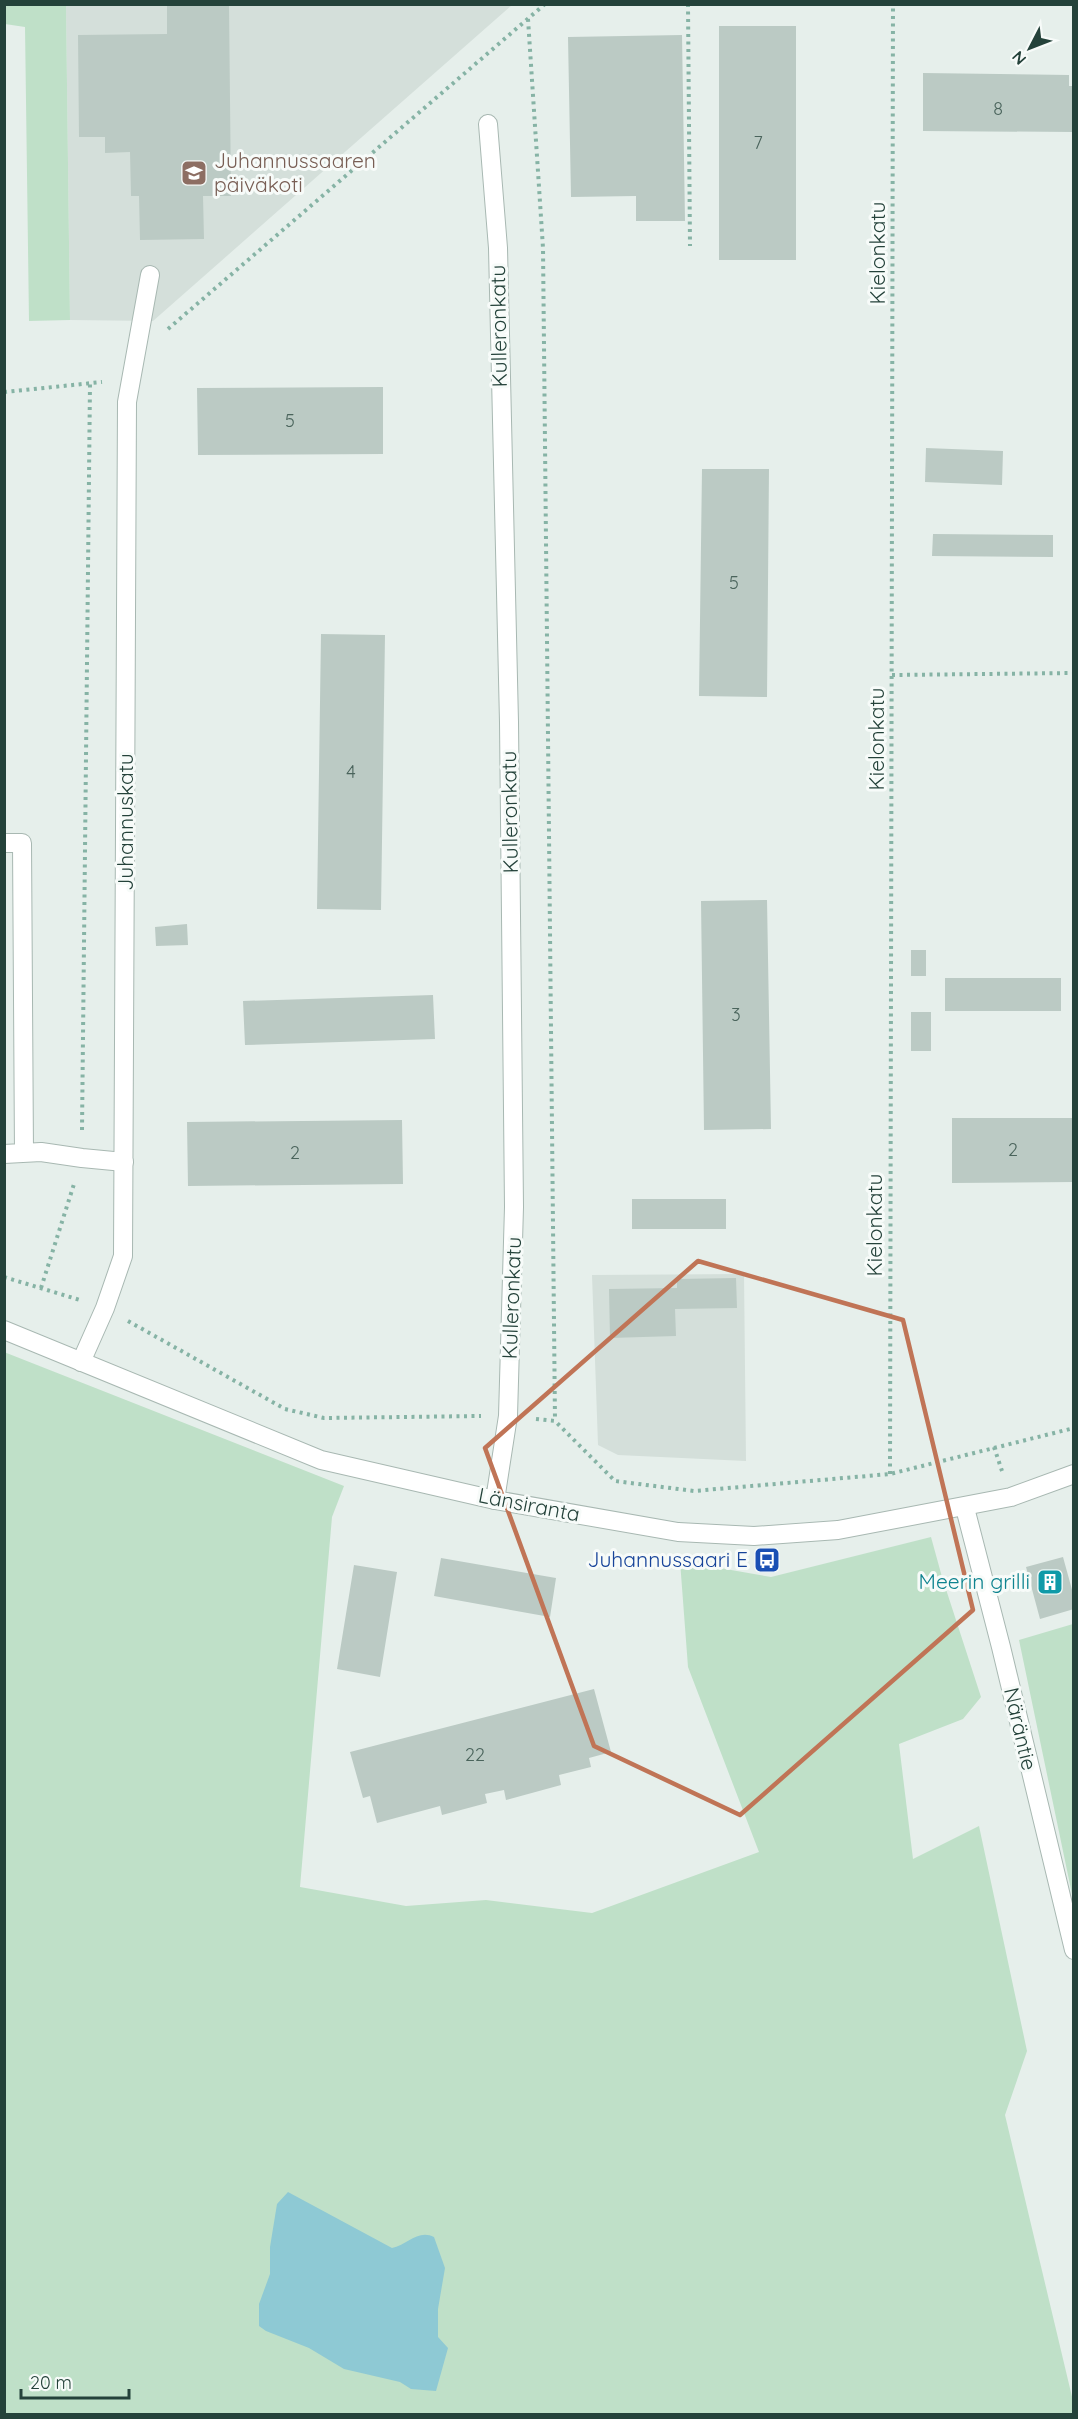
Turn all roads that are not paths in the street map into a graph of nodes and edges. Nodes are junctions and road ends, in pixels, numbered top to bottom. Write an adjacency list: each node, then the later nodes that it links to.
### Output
1 (488, 124): 10 (street, Kulleronkatu)
2 (150, 275): 6 (street, Juhannuskatu)
3 (4, 843): 4 (street)
4 (24, 1153): 5 (street); 6 (street)
5 (4, 1154)
6 (124, 1162): 8 (street, Juhannuskatu)
7 (4, 1330): 8 (street, Länsiranta)
8 (81, 1362): 10 (street, Länsiranta)
9 (1074, 1473): 11 (street, Länsiranta)
10 (495, 1500): 11 (street, Länsiranta)
11 (965, 1508): 12 (street, Näräntie)
12 (1074, 1950)

